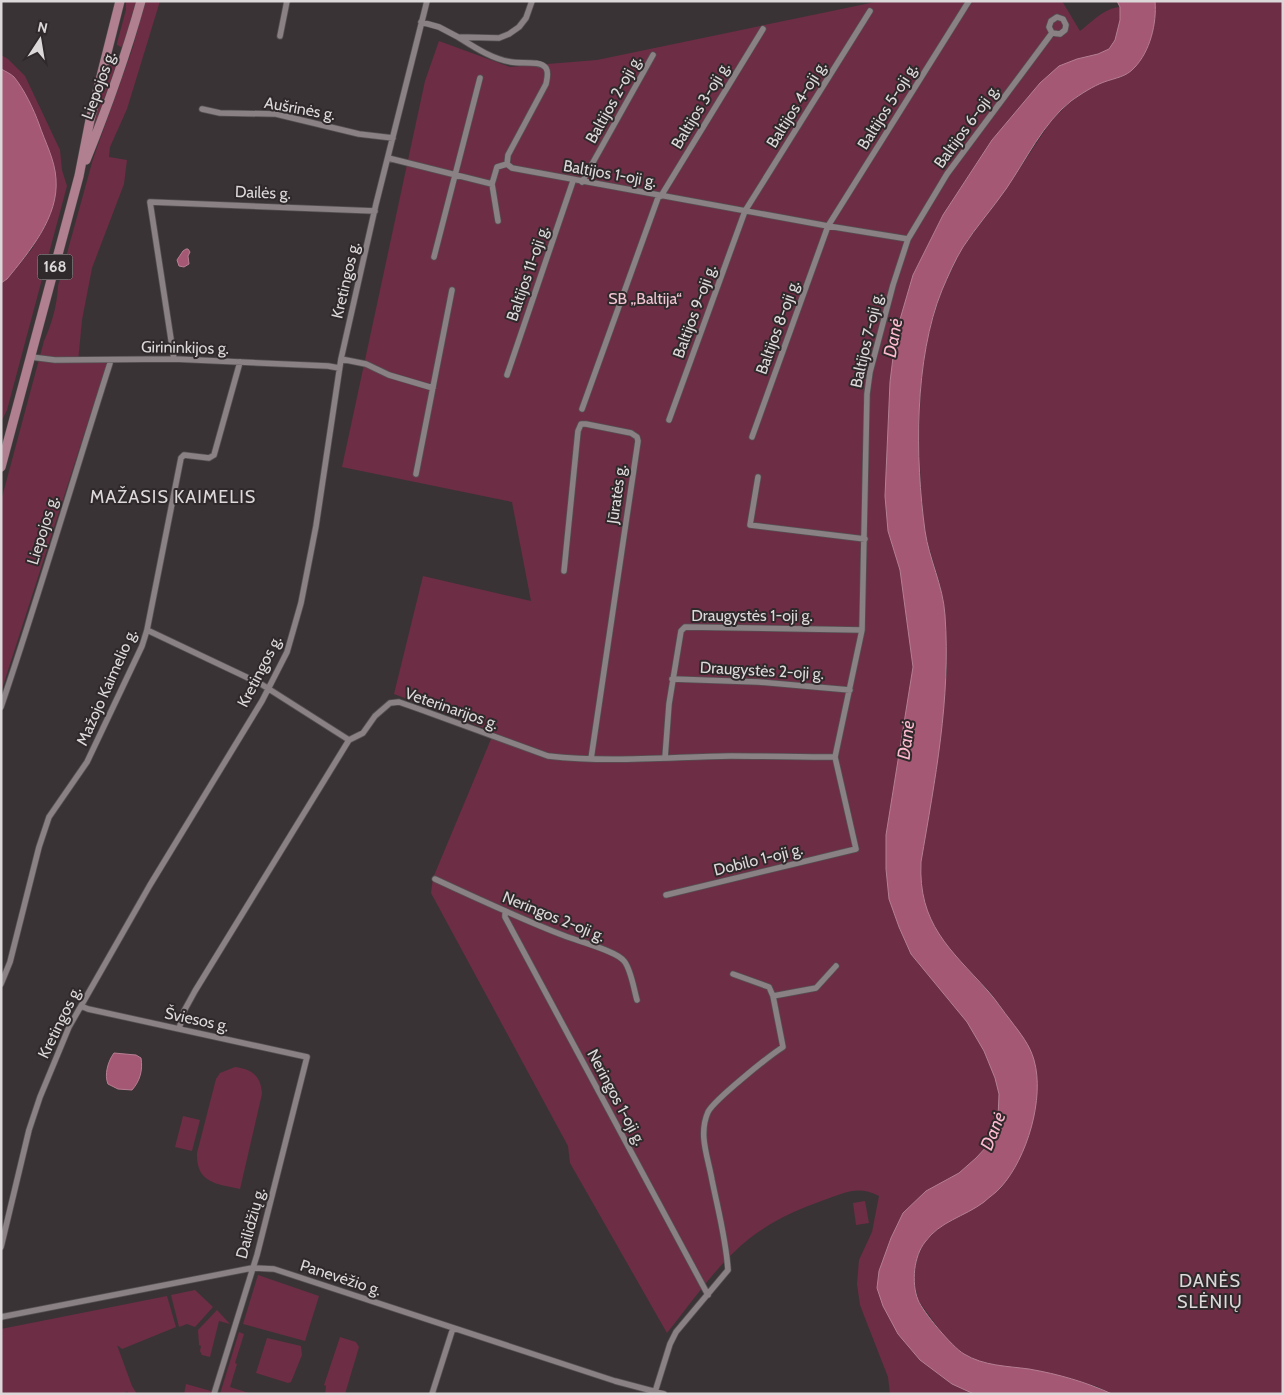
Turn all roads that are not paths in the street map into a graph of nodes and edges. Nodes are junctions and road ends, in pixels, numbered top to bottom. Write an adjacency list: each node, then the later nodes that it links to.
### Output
1 (120, 1): 13 (main road, Liepojos g. / 168)
2 (140, 1): 14 (main road, Liepojos g. / 168)
3 (287, 1): 11 (street)
4 (427, 1): 8 (street, Kretingos g.)
5 (532, 1): 12 (street)
6 (969, 1): 30 (street, Baltijos 5-oji g.)
7 (870, 11): 28 (street, Baltijos 4-oji g.)
8 (421, 22): 12 (street); 18 (street, Kretingos g.)
9 (763, 29): 26 (street, Baltijos 3-oji g.)
10 (1052, 34): 31 (street, Baltijos 6-oji g.)
11 (280, 36)
12 (458, 37): 20 (street)
13 (108, 45): 14 (main road); 22 (main road, Liepojos g. / 168)
14 (127, 50): 22 (main road, Liepojos g. / 168)
15 (653, 55): 24 (street, Baltijos 2-oji g.)
16 (480, 78): 21 (street)
17 (202, 109): 18 (street, Aušrinės g.)
18 (393, 138): 19 (street, Kretingos g.)
19 (388, 158): 21 (street); 27 (street, Kretingos g.)
20 (507, 164): 23 (street, Baltijos 1-oji g.); 25 (street)
21 (455, 175): 25 (street); 32 (street)
22 (79, 176): 34 (main road, Liepojos g. / 168)
23 (573, 180): 24 (street, Baltijos 1-oji g.); 40 (street, Baltijos 11-oji g.)
24 (582, 182): 26 (street, Baltijos 1-oji g.)
25 (492, 184): 29 (street)
26 (660, 196): 28 (street, Baltijos 1-oji g.); 42 (street, Baltijos 3-oji g.)
27 (375, 210): 35 (street, Dailės g.); 36 (street, Kretingos g.)
28 (745, 211): 30 (street, Baltijos 1-oji g.); 43 (street, Baltijos 9-oji g.)
29 (498, 221)
30 (828, 226): 31 (street, Baltijos 1-oji g.); 44 (street, Baltijos 8-oji g.)
31 (908, 239): 48 (street, Baltijos 7-oji g.)
32 (434, 257)
33 (452, 290): 41 (street)
34 (31, 357): 37 (street, Girininkijos g.); 45 (main road, Liepojos g. / 168)
35 (174, 359): 37 (street, Girininkijos g.); 38 (street, Girininkijos g.)
36 (341, 359): 39 (street, Kretingos g.); 41 (street)
37 (111, 360): 55 (street, Liepojos g.)
38 (240, 362): 39 (street, Girininkijos g.); 50 (street, Mažojo Kaimelio g.)
39 (339, 368): 53 (street, Kretingos g.)
40 (507, 375)
41 (433, 388): 46 (street)
42 (582, 409)
43 (669, 420)
44 (752, 437)
45 (1, 467)
46 (416, 474)
47 (758, 477): 48 (street)
48 (865, 539): 51 (street, Baltijos 7-oji g.)
49 (564, 571): 59 (street, Jūratės g.)
50 (147, 630): 53 (street); 65 (street, Mažojo Kaimelio g.)
51 (862, 630): 52 (street, Draugystės 1-oji g.); 54 (street, Baltijos 7-oji g.)
52 (672, 679): 54 (street, Draugystės 2-oji g.); 58 (street, Draugystės 1-oji g.)
53 (269, 688): 56 (street); 68 (street, Kretingos g.)
54 (850, 690): 57 (street, Baltijos 7-oji g.)
55 (1, 708)
56 (349, 740): 59 (street, Veterinarijos g.); 69 (street, Veterinarijos g.)
57 (835, 757): 58 (street, Veterinarijos g.); 61 (street, Dobilo 1-oji g.)
58 (665, 758): 59 (street, Veterinarijos g.)
59 (591, 759)
60 (435, 880): 62 (street, Neringos 2-oji g.)
61 (666, 895)
62 (505, 911): 67 (street, Neringos 2-oji g.); 73 (street, Neringos 1-oji g.)
63 (836, 966): 66 (street)
64 (733, 974): 66 (street)
65 (1, 984)
66 (773, 996): 73 (street)
67 (638, 1000)
68 (81, 1006): 69 (street, Šviesos g.); 71 (street, Kretingos g.)
69 (179, 1029): 70 (street, Šviesos g.)
70 (307, 1057): 72 (street, Dailidžių g.)
71 (1, 1246)
72 (252, 1268): 74 (street, Panevėžio g.); 75 (street, Panevėžio g.); 77 (street, Dailidžių g.)
73 (708, 1295): 76 (street)
74 (1, 1317)
75 (453, 1328): 76 (street, Panevėžio g.); 78 (street)
76 (651, 1392): 79 (street, Panevėžio g.)
77 (214, 1394)
78 (432, 1394)
79 (664, 1394)

